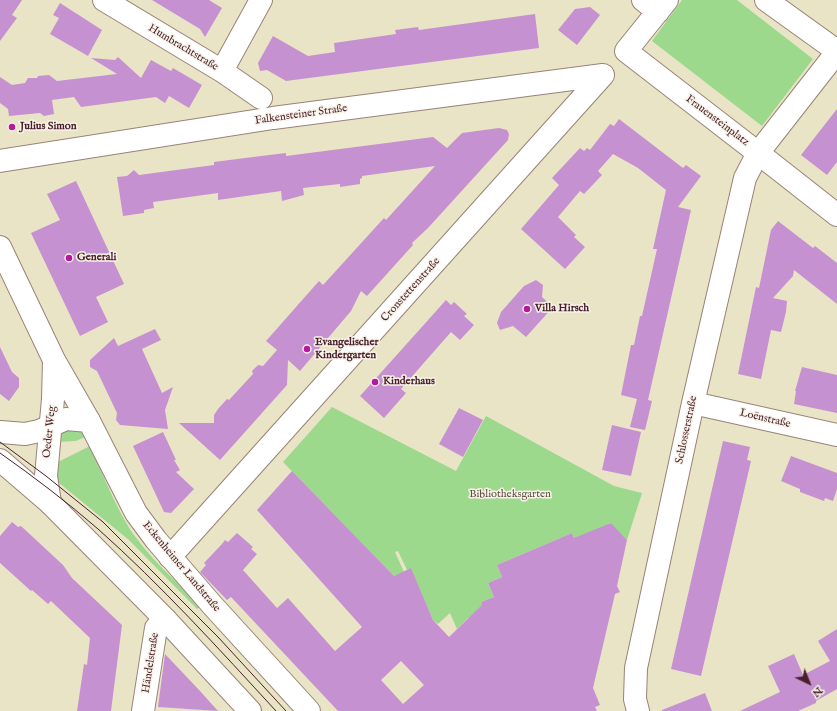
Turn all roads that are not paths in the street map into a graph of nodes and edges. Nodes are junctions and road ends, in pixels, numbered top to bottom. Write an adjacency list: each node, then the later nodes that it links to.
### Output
1 (104, 0): 6 (street, Humbrachtstraße)
2 (261, 0): 6 (street)
3 (766, 0): 5 (street, Frauensteinplatz)
4 (656, 4): 9 (street, Frauensteinplatz)
5 (837, 51): 9 (street, Frauensteinplatz)
6 (222, 71): 8 (street, Humbrachtstraße)
7 (603, 75): 10 (street, Falkensteiner Straße); 21 (street, Cronstettenstraße)
8 (260, 98)
9 (758, 153): 11 (street); 14 (street, Schlosserstraße)
10 (0, 161)
11 (837, 215)
12 (0, 247): 13 (street, Oeder Weg)
13 (54, 360): 15 (street, Oeder Weg); 16 (street, Oeder Weg)
14 (693, 402): 18 (street, Loënstraße); 26 (street, Schlosserstraße)
15 (89, 421): 16 (street); 21 (street, Eckenheimer Landstraße)
16 (51, 426): 17 (street); 20 (street, Oeder Weg)
17 (0, 432)
18 (837, 435)
19 (0, 460): 20 (street)
20 (50, 503): 22 (street)
21 (170, 557): 25 (street, Eckenheimer Landstraße)
22 (165, 619): 23 (street, Händelstraße); 24 (street)
23 (143, 711)
24 (250, 711)
25 (309, 711)
26 (638, 711)

